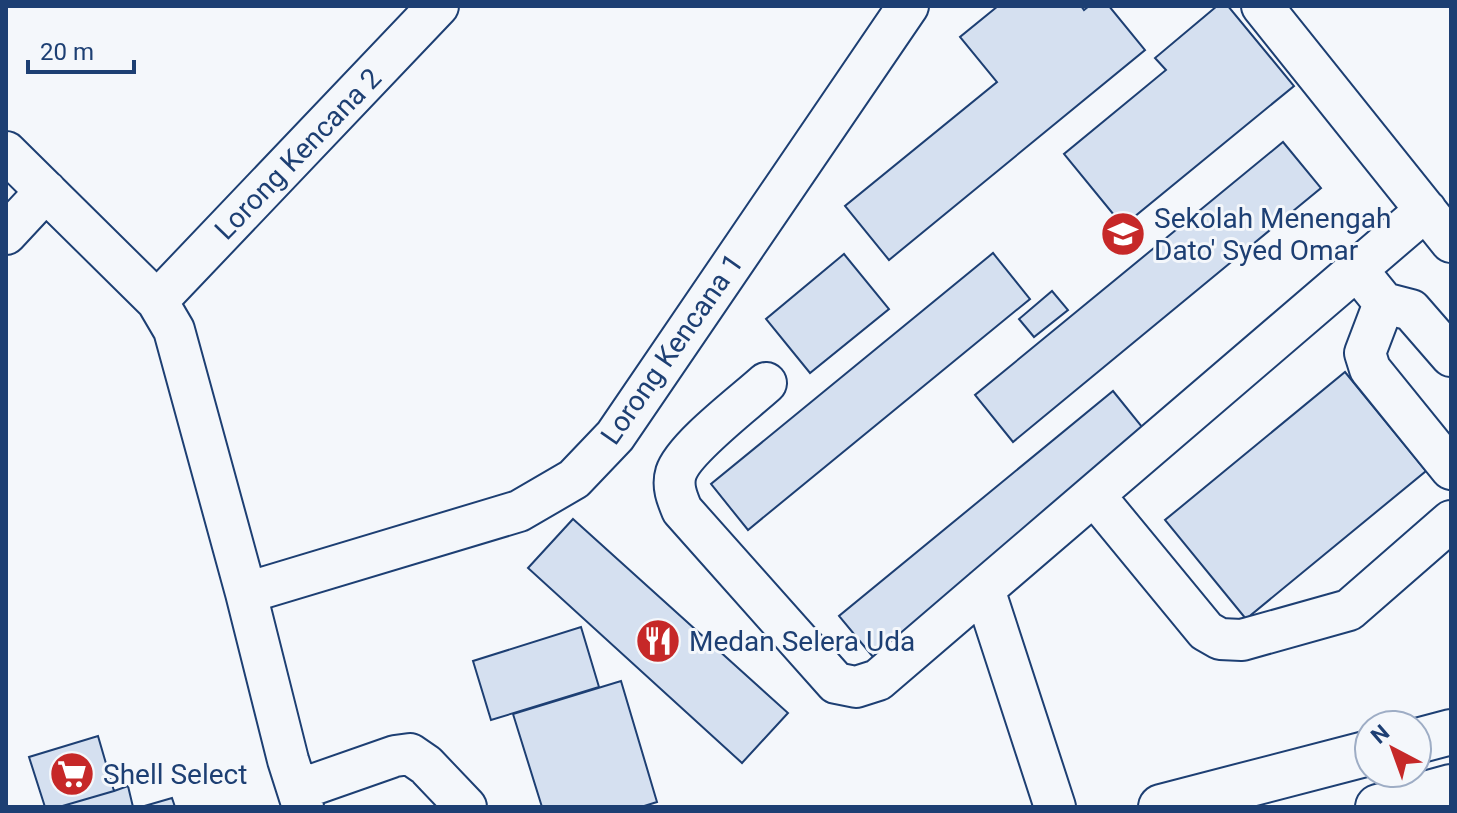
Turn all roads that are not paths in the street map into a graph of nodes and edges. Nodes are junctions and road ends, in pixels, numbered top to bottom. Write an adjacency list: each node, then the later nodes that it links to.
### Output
1 (438, 6): 10 (street, Lorong Kencana 2)
2 (908, 6): 18 (street, Lorong Kencana 1)
3 (1262, 6): 6 (street)
4 (6, 152): 5 (street)
5 (46, 191): 7 (street); 10 (street)
6 (1426, 210): 8 (street); 9 (street)
7 (6, 234)
8 (1451, 242)
9 (1356, 270): 11 (street); 15 (street)
10 (157, 301): 18 (street)
11 (1384, 303): 12 (street); 14 (street)
12 (1451, 356)
13 (766, 383): 17 (street)
14 (1451, 469)
15 (1094, 495): 16 (street); 17 (street)
16 (1451, 521)
17 (984, 589): 23 (street)
18 (246, 593): 21 (street)
19 (1353, 757): 24 (main road)
20 (1451, 787): 25 (main road)
21 (300, 798): 22 (street)
22 (466, 807)
23 (1055, 807)
24 (1161, 807)
25 (1378, 807)

